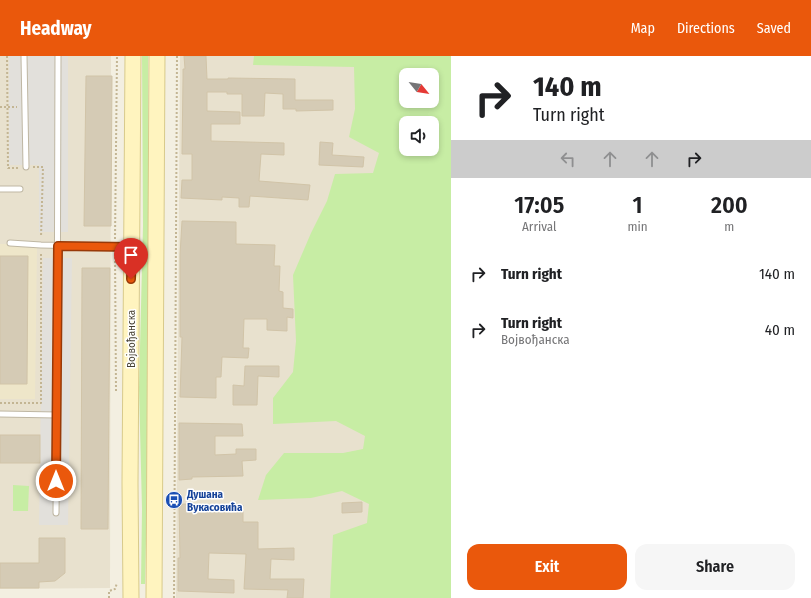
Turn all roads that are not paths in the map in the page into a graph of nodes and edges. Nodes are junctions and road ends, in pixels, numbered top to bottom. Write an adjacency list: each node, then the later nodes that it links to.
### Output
1 (24, 56): 5 (lane)
2 (58, 56): 9 (lane)
3 (133, 56): 10 (main road, Војвођанска)
4 (157, 56): 15 (main road)
5 (26, 168)
6 (0, 188): 7 (lane)
7 (20, 189)
8 (10, 243): 9 (lane)
9 (58, 246): 10 (lane); 12 (lane)
10 (132, 247): 14 (main road, Војвођанска)
11 (0, 414): 12 (lane)
12 (56, 415): 13 (lane)
13 (56, 513)
14 (132, 598)
15 (154, 598)

